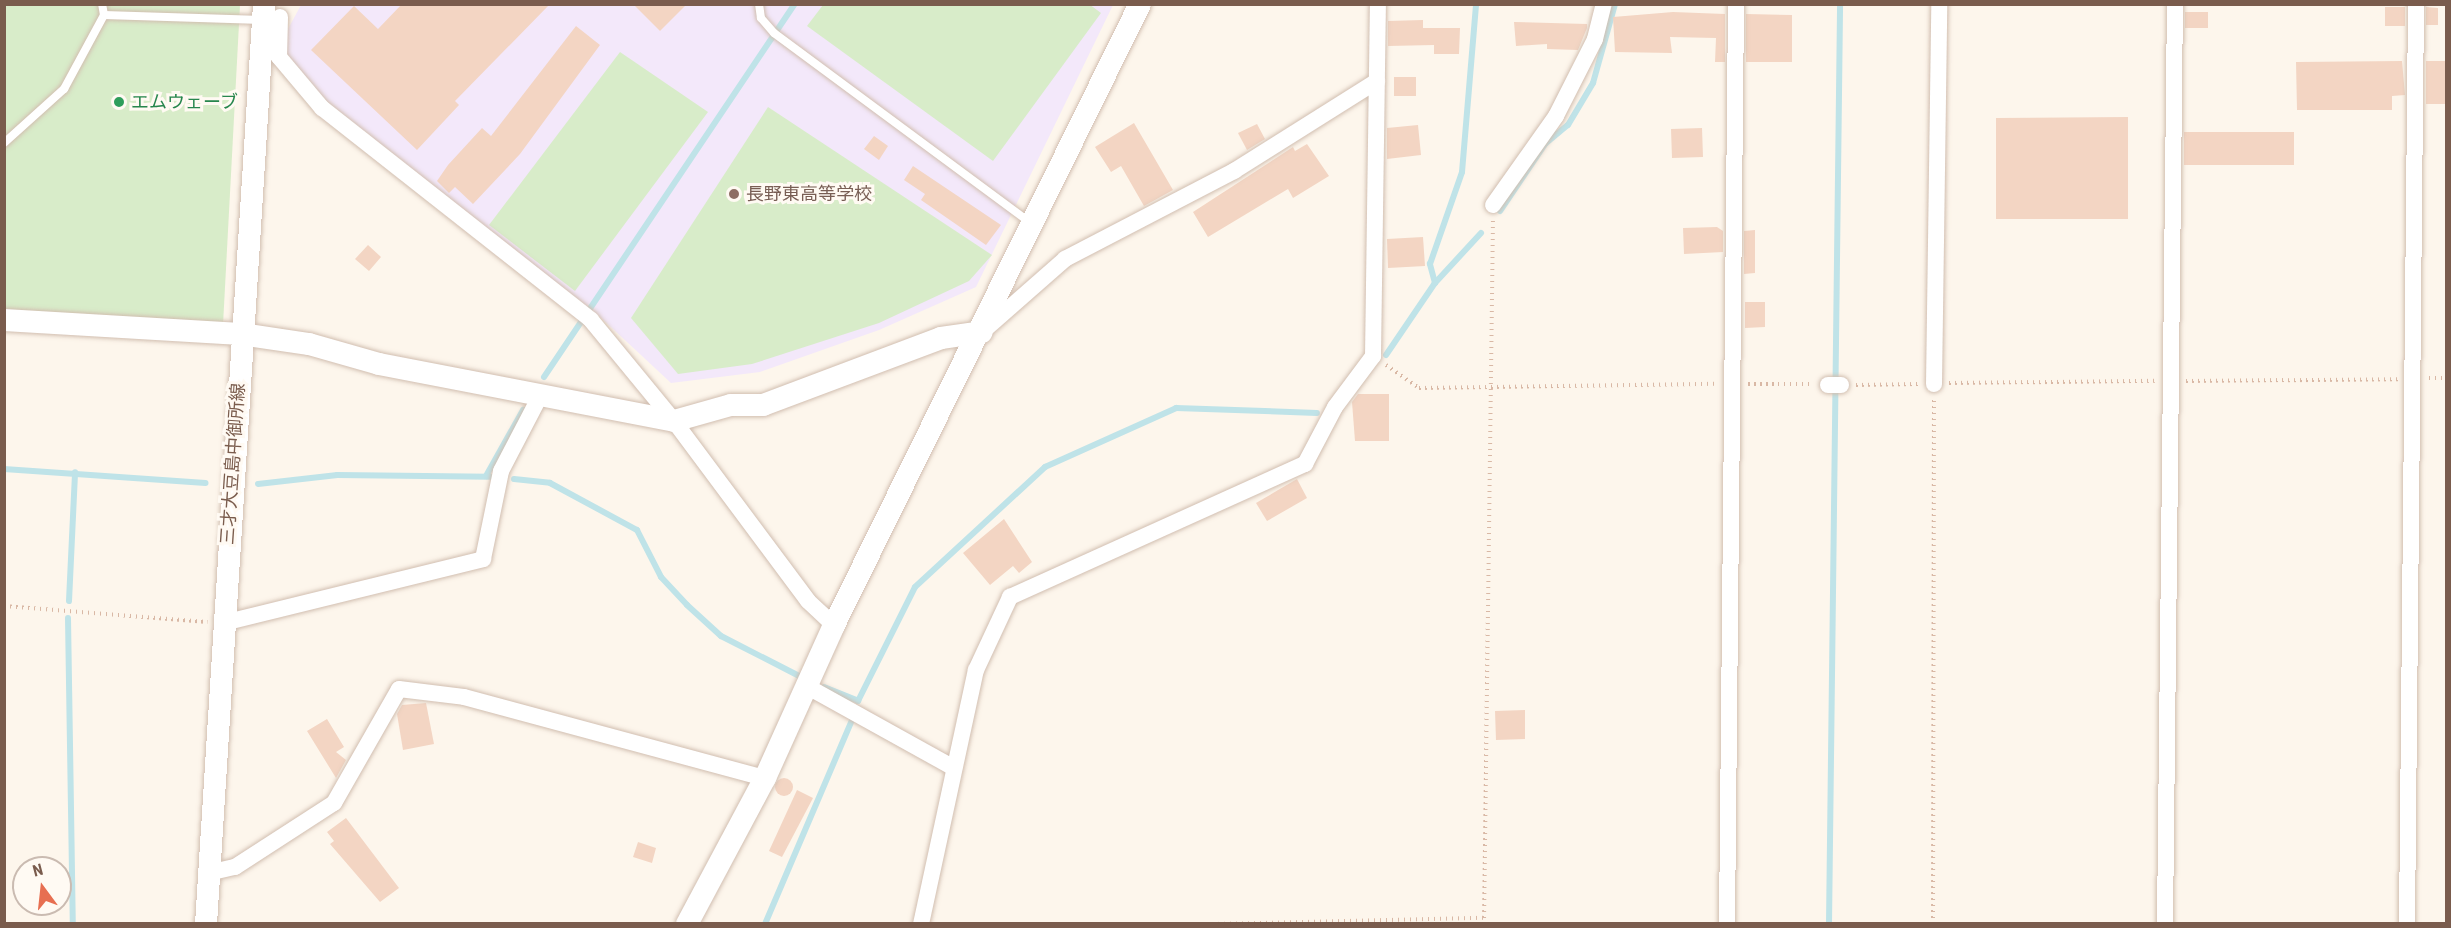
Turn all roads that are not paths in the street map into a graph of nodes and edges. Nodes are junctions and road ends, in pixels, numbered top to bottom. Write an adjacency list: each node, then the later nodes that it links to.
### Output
1 (102, 4): 12 (lane)
2 (759, 4): 16 (lane)
3 (1140, 4): 16 (street)
4 (1378, 4): 13 (street)
5 (1604, 4): 15 (street)
6 (1736, 4): 32 (street)
7 (1939, 4): 20 (street)
8 (2175, 4): 33 (street)
9 (2416, 4): 34 (street)
10 (134, 9): 11 (lane); 12 (lane)
11 (274, 11): 19 (street, 三才大豆島中御所線); 22 (street)
12 (104, 15): 14 (lane)
13 (1377, 81): 18 (street); 26 (street)
14 (4, 144)
15 (1493, 205)
16 (1032, 224): 18 (street)
17 (4, 320): 19 (street)
18 (982, 332): 22 (street); 24 (street)
19 (241, 334): 21 (street); 23 (street, 三才大豆島中御所線)
20 (1934, 384)
21 (540, 396): 22 (street); 23 (street)
22 (674, 421): 24 (street)
23 (223, 623): 28 (street, 三才大豆島中御所線)
24 (834, 625): 25 (street)
25 (806, 686): 26 (street); 27 (street)
26 (954, 768): 31 (street)
27 (765, 778): 28 (street); 30 (street)
28 (208, 873): 29 (street, 三才大豆島中御所線)
29 (206, 924)
30 (687, 924)
31 (921, 924)
32 (1727, 924)
33 (2165, 924)
34 (2407, 924)

